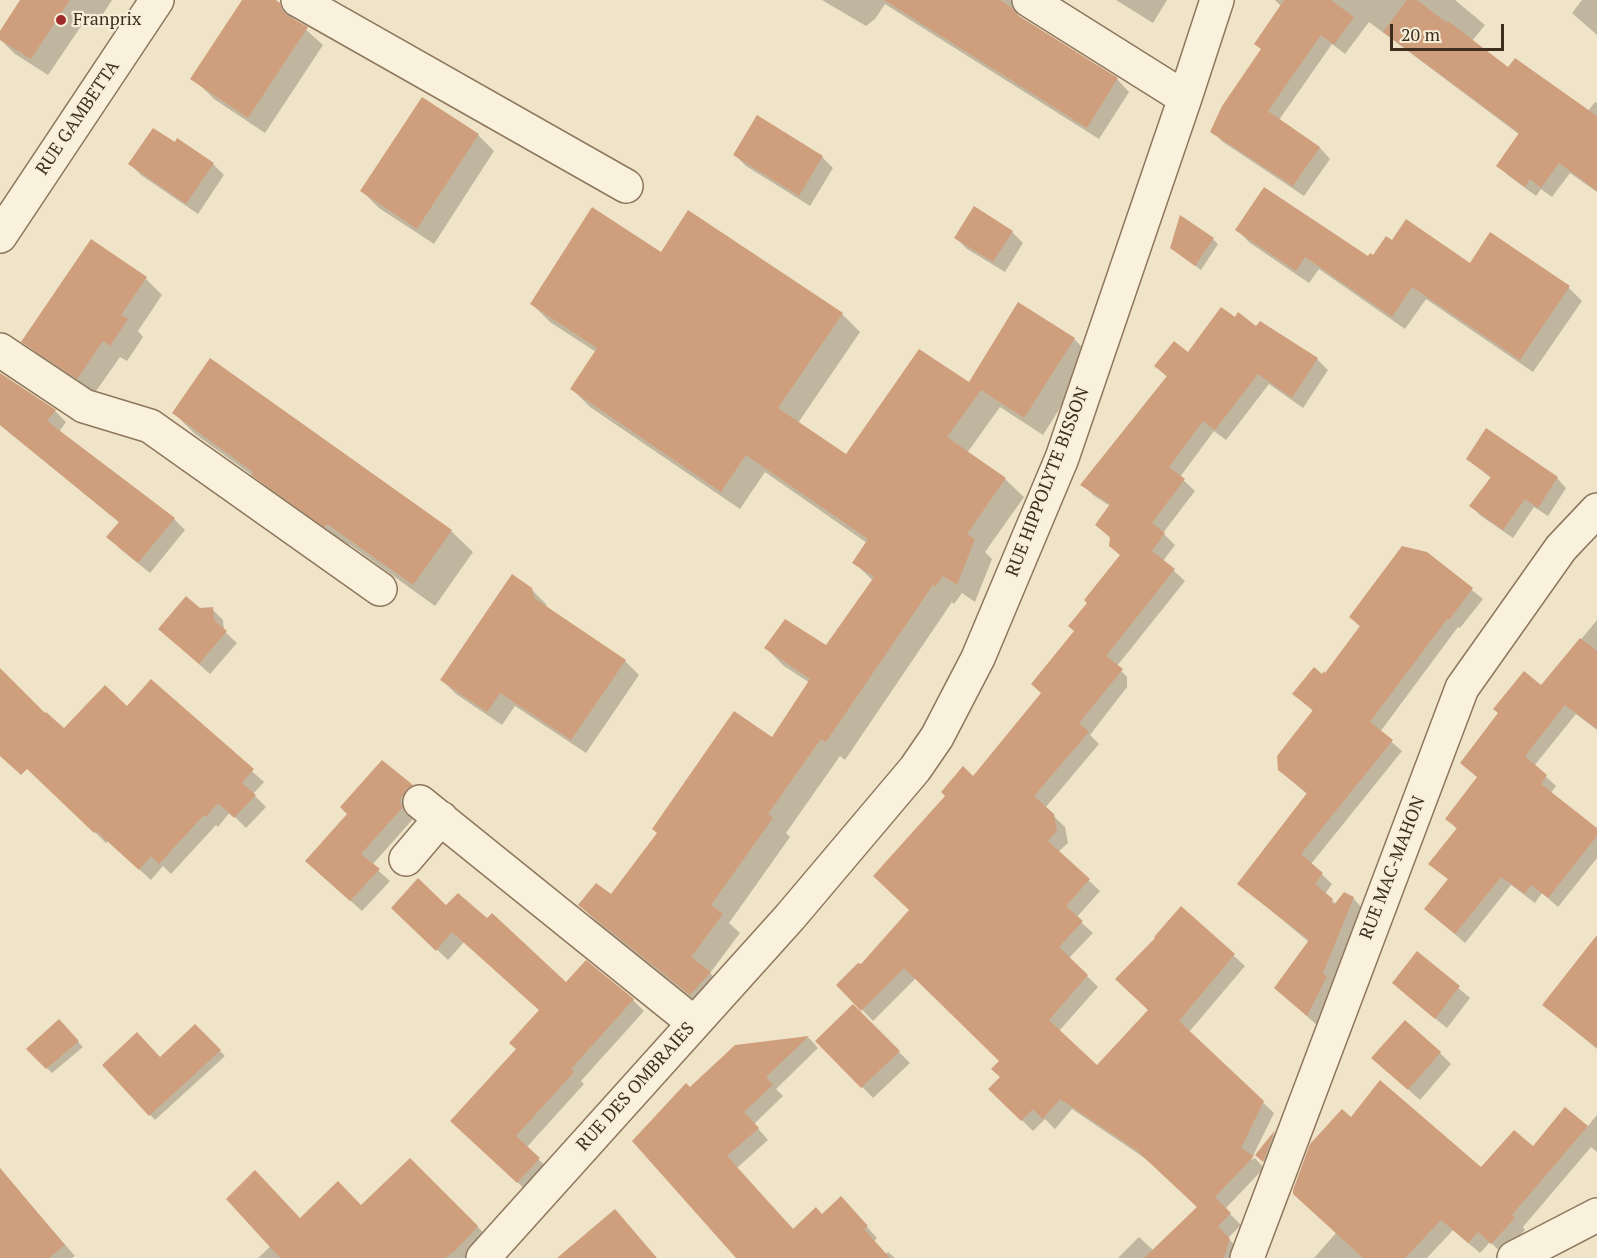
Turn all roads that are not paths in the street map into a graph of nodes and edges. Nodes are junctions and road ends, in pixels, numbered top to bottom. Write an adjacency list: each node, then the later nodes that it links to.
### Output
1 (157, 0): 7 (street, RUE GAMBETTA)
2 (298, 0): 6 (street)
3 (1029, 0): 5 (street)
4 (1217, 0): 5 (street, RUE HIPPOLYTE BISSON)
5 (1185, 98): 12 (street, RUE HIPPOLYTE BISSON)
6 (626, 186)
7 (0, 236)
8 (0, 350): 10 (street)
9 (1597, 510): 16 (street, RUE MAC-MAHON)
10 (380, 589)
11 (406, 860): 13 (street)
12 (790, 917): 13 (street, RUE DES OMBRAIES)
13 (694, 1023): 15 (street, RUE DES OMBRAIES)
14 (1597, 1215): 17 (street)
15 (483, 1258)
16 (1246, 1258)
17 (1514, 1258)

